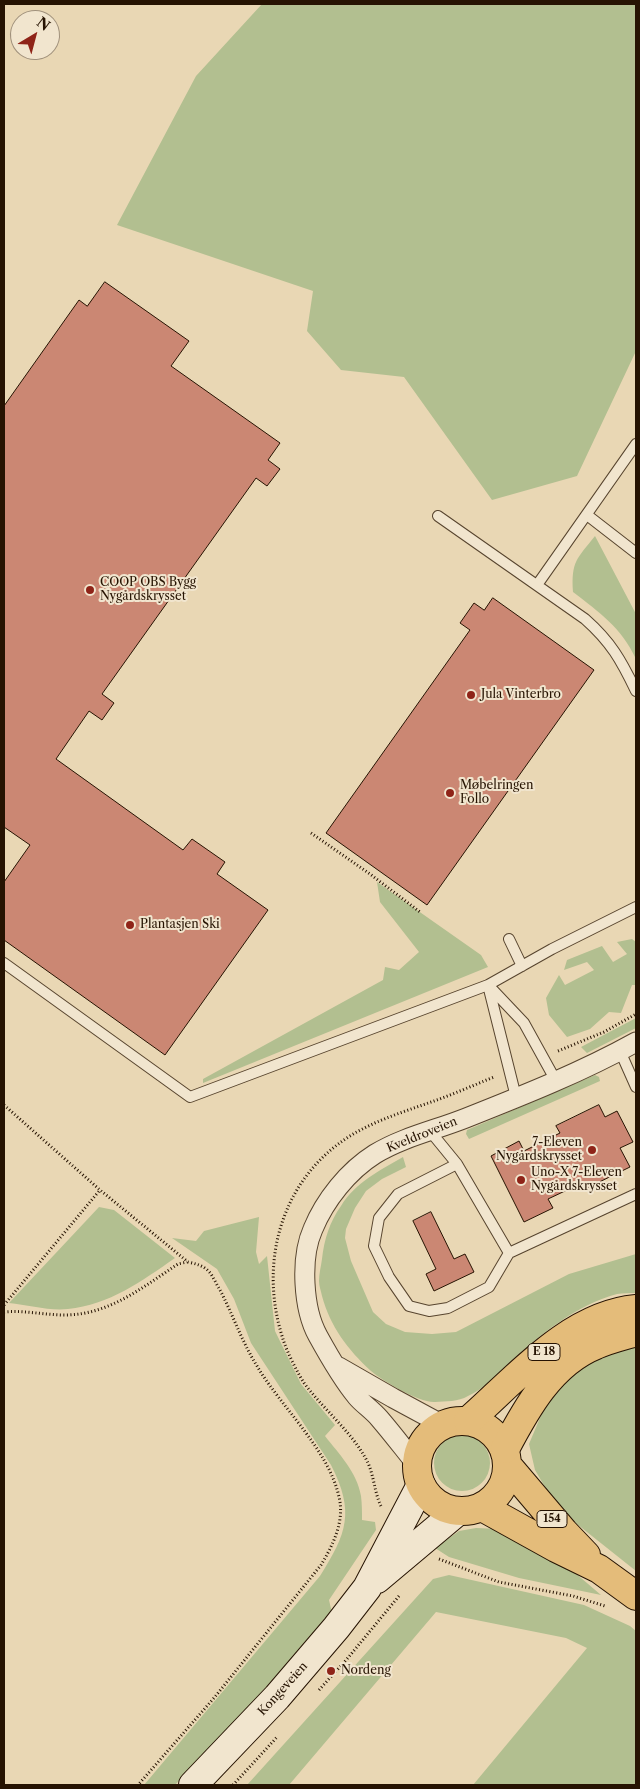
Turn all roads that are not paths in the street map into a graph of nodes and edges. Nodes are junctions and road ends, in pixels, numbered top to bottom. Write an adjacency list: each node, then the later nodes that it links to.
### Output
1 (636, 444): 2 (lane)
2 (586, 515): 4 (lane); 5 (lane)
3 (438, 516): 5 (lane)
4 (636, 553)
5 (537, 585): 6 (lane)
6 (636, 691)
7 (636, 907): 10 (lane)
8 (509, 939): 10 (lane)
9 (4, 963): 11 (lane)
10 (522, 966): 11 (lane)
11 (488, 985): 15 (lane); 17 (lane)
12 (636, 1042): 13 (street, Kveldroveien)
13 (623, 1058): 14 (lane); 15 (street, Kveldroveien); 16 (lane)
14 (636, 1068)
15 (556, 1081): 17 (street, Kveldroveien)
16 (636, 1087)
17 (516, 1097): 18 (street, Kveldroveien)
18 (430, 1131): 19 (lane); 24 (street, Kveldroveien)
19 (457, 1164): 21 (lane); 21 (lane)
20 (636, 1194): 21 (lane)
21 (509, 1253)
22 (636, 1309): 25 (main road, E 18)
23 (636, 1332): 26 (main road, E 18)
24 (336, 1366): 25 (street, Kveldroveien); 27 (street, Kveldroveien)
25 (456, 1422): 26 (main road, 154); 27 (main road)
26 (507, 1458): 28 (main road); 29 (main road, 154)
27 (418, 1475): 28 (main road, 154); 30 (main road, Kongeveien)
28 (470, 1509): 29 (main road, 154); 30 (main road, Kongeveien)
29 (600, 1569): 31 (main road, 154)
30 (367, 1588): 32 (main road, Kongeveien)
31 (636, 1596)
32 (193, 1785)

